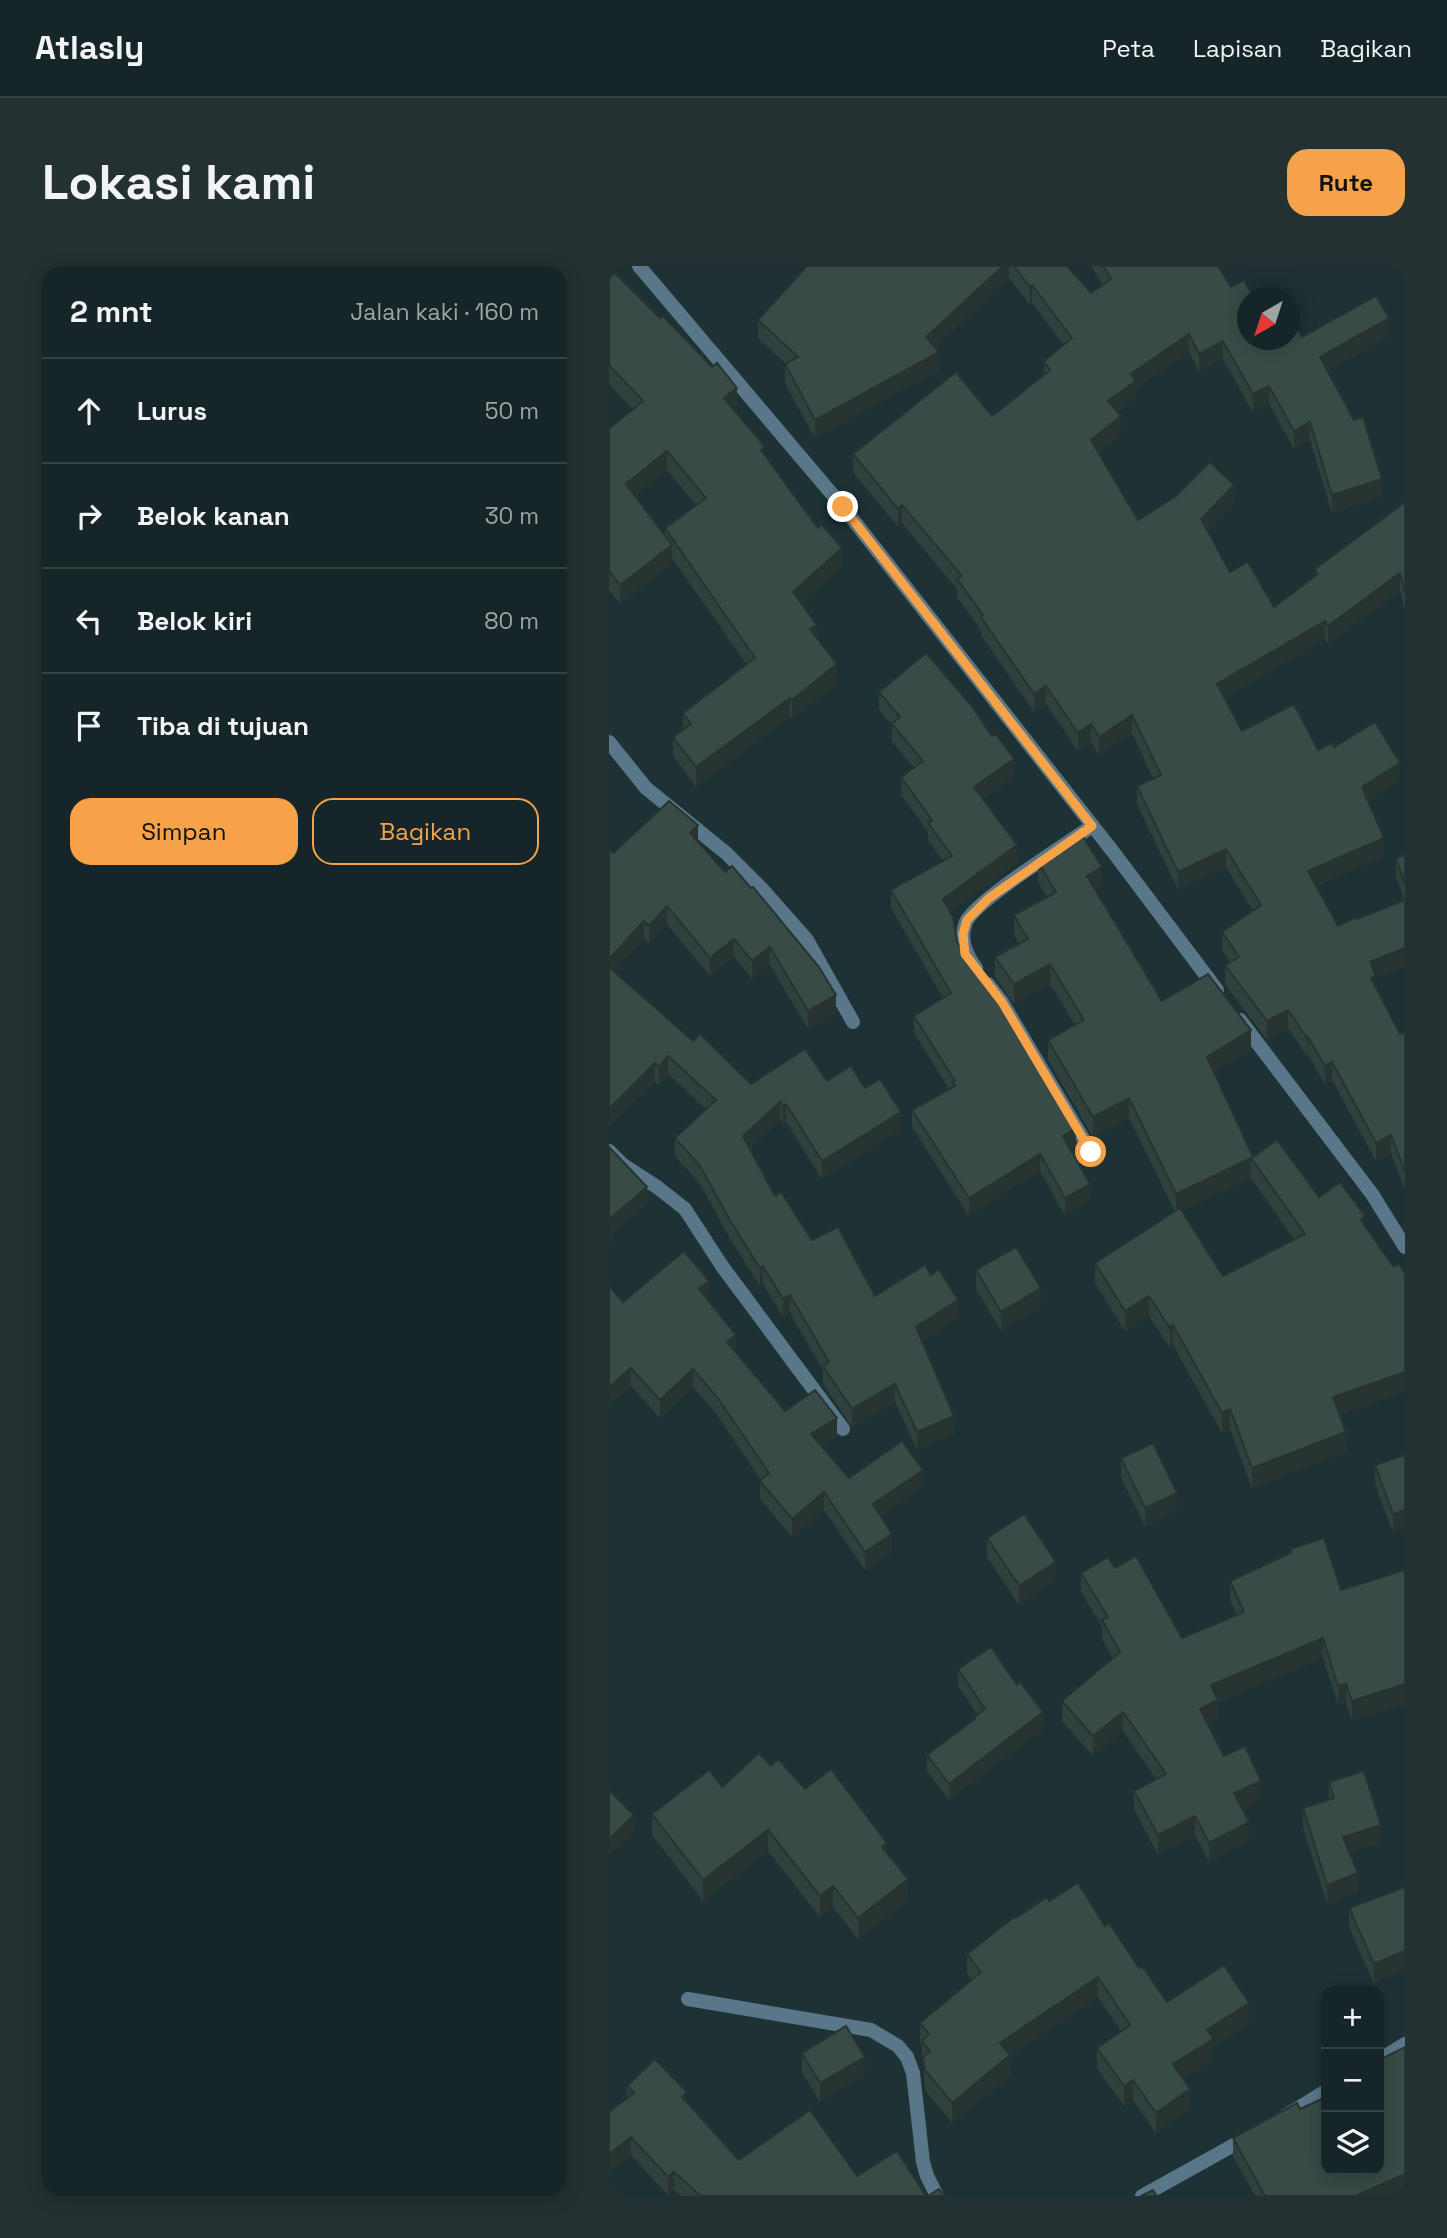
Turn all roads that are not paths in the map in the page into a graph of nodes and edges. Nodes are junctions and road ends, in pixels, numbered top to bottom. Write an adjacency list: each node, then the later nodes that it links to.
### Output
1 (639, 266): 3 (street)
2 (609, 742): 4 (street)
3 (1092, 826): 6 (street); 7 (street)
4 (853, 1022)
5 (609, 1151): 8 (street)
6 (1091, 1152)
7 (1405, 1247)
8 (843, 1429)
9 (688, 1999): 13 (street)
10 (1405, 2044): 11 (street)
11 (1384, 2057)
12 (1321, 2094): 14 (street)
13 (937, 2196)
14 (1142, 2196)

